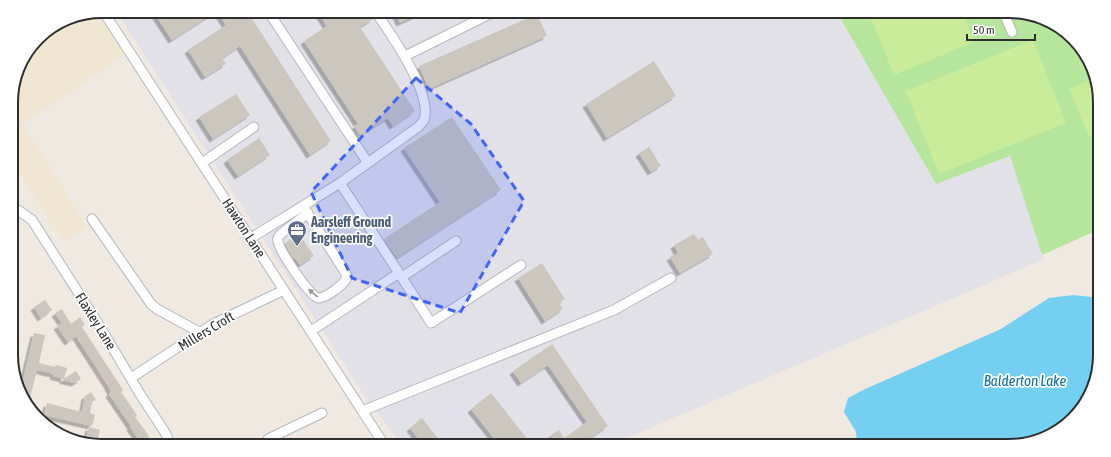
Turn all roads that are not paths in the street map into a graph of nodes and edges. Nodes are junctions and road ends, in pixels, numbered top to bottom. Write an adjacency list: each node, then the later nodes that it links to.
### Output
1 (108, 18): 9 (street, Hawton Lane)
2 (273, 18): 10 (street)
3 (380, 18): 7 (street)
4 (482, 18): 7 (street)
5 (1006, 18): 6 (street)
6 (1012, 32)
7 (405, 56): 10 (street)
8 (254, 128): 9 (street)
9 (202, 163): 15 (street, Hawton Lane)
10 (368, 163): 11 (street)
11 (340, 183): 12 (street); 18 (street)
12 (306, 209): 12 (street, one-way to 12); 15 (street)
13 (18, 210): 23 (street, Flaxley Lane)
14 (92, 219): 22 (street)
15 (251, 238): 20 (street, Hawton Lane)
16 (456, 241): 18 (street)
17 (521, 265): 18 (street)
18 (401, 275): 21 (street)
19 (671, 278): 24 (street)
20 (284, 290): 21 (street, Hawton Lane); 22 (street, Millers Croft)
21 (311, 331): 24 (street, Hawton Lane)
22 (199, 332): 23 (street, Millers Croft)
23 (131, 378): 26 (street, Flaxley Lane)
24 (362, 411): 28 (street, Hawton Lane)
25 (322, 413): 27 (street)
26 (168, 439)
27 (268, 439)
28 (380, 439)

